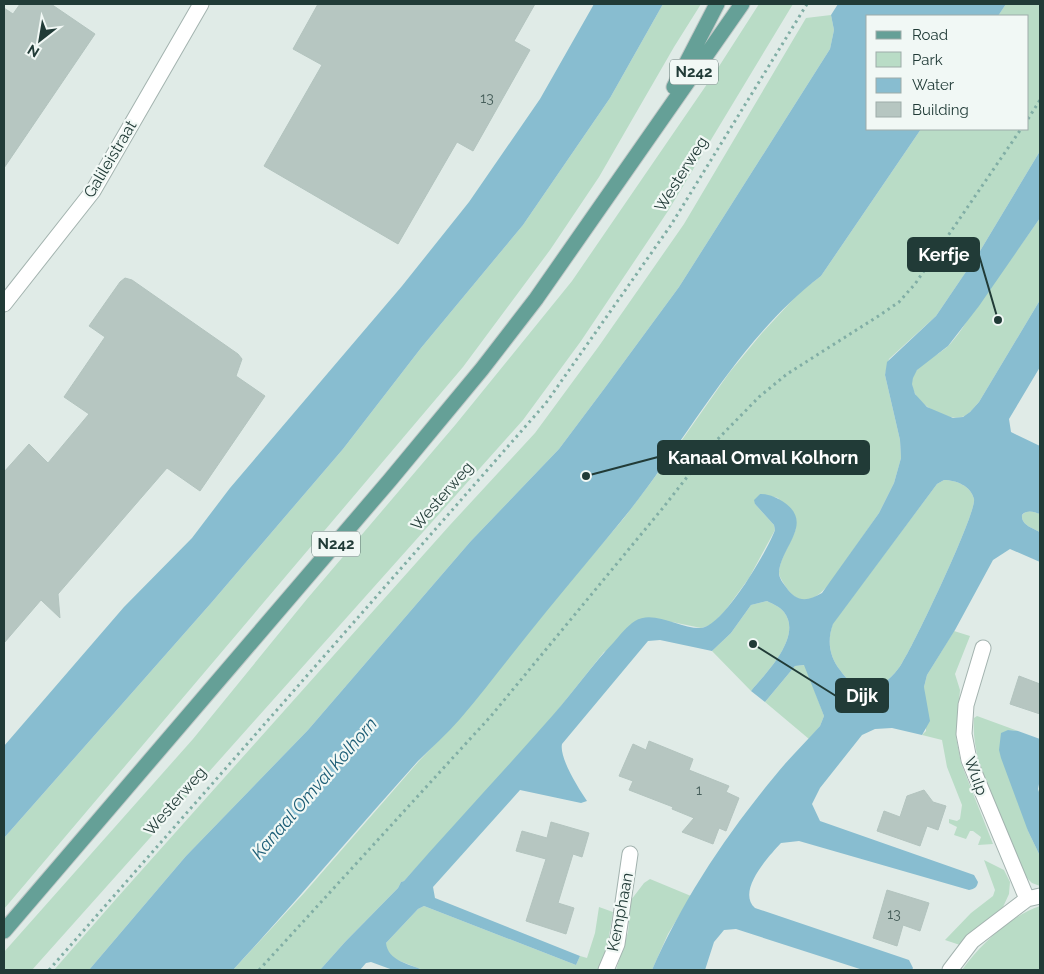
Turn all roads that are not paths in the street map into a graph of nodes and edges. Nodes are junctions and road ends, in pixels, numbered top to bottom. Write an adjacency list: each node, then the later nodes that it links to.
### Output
1 (717, 4): 4 (main road, N242)
2 (742, 4): 4 (main road, N242)
3 (198, 5): 5 (street, Galileistraat)
4 (646, 140): 9 (main road, N242)
5 (4, 304)
6 (983, 648): 8 (street, Wulp)
7 (630, 854): 10 (street, Kemphaan)
8 (1034, 898): 11 (street, Wulp)
9 (4, 932)
10 (606, 970)
11 (950, 970)

